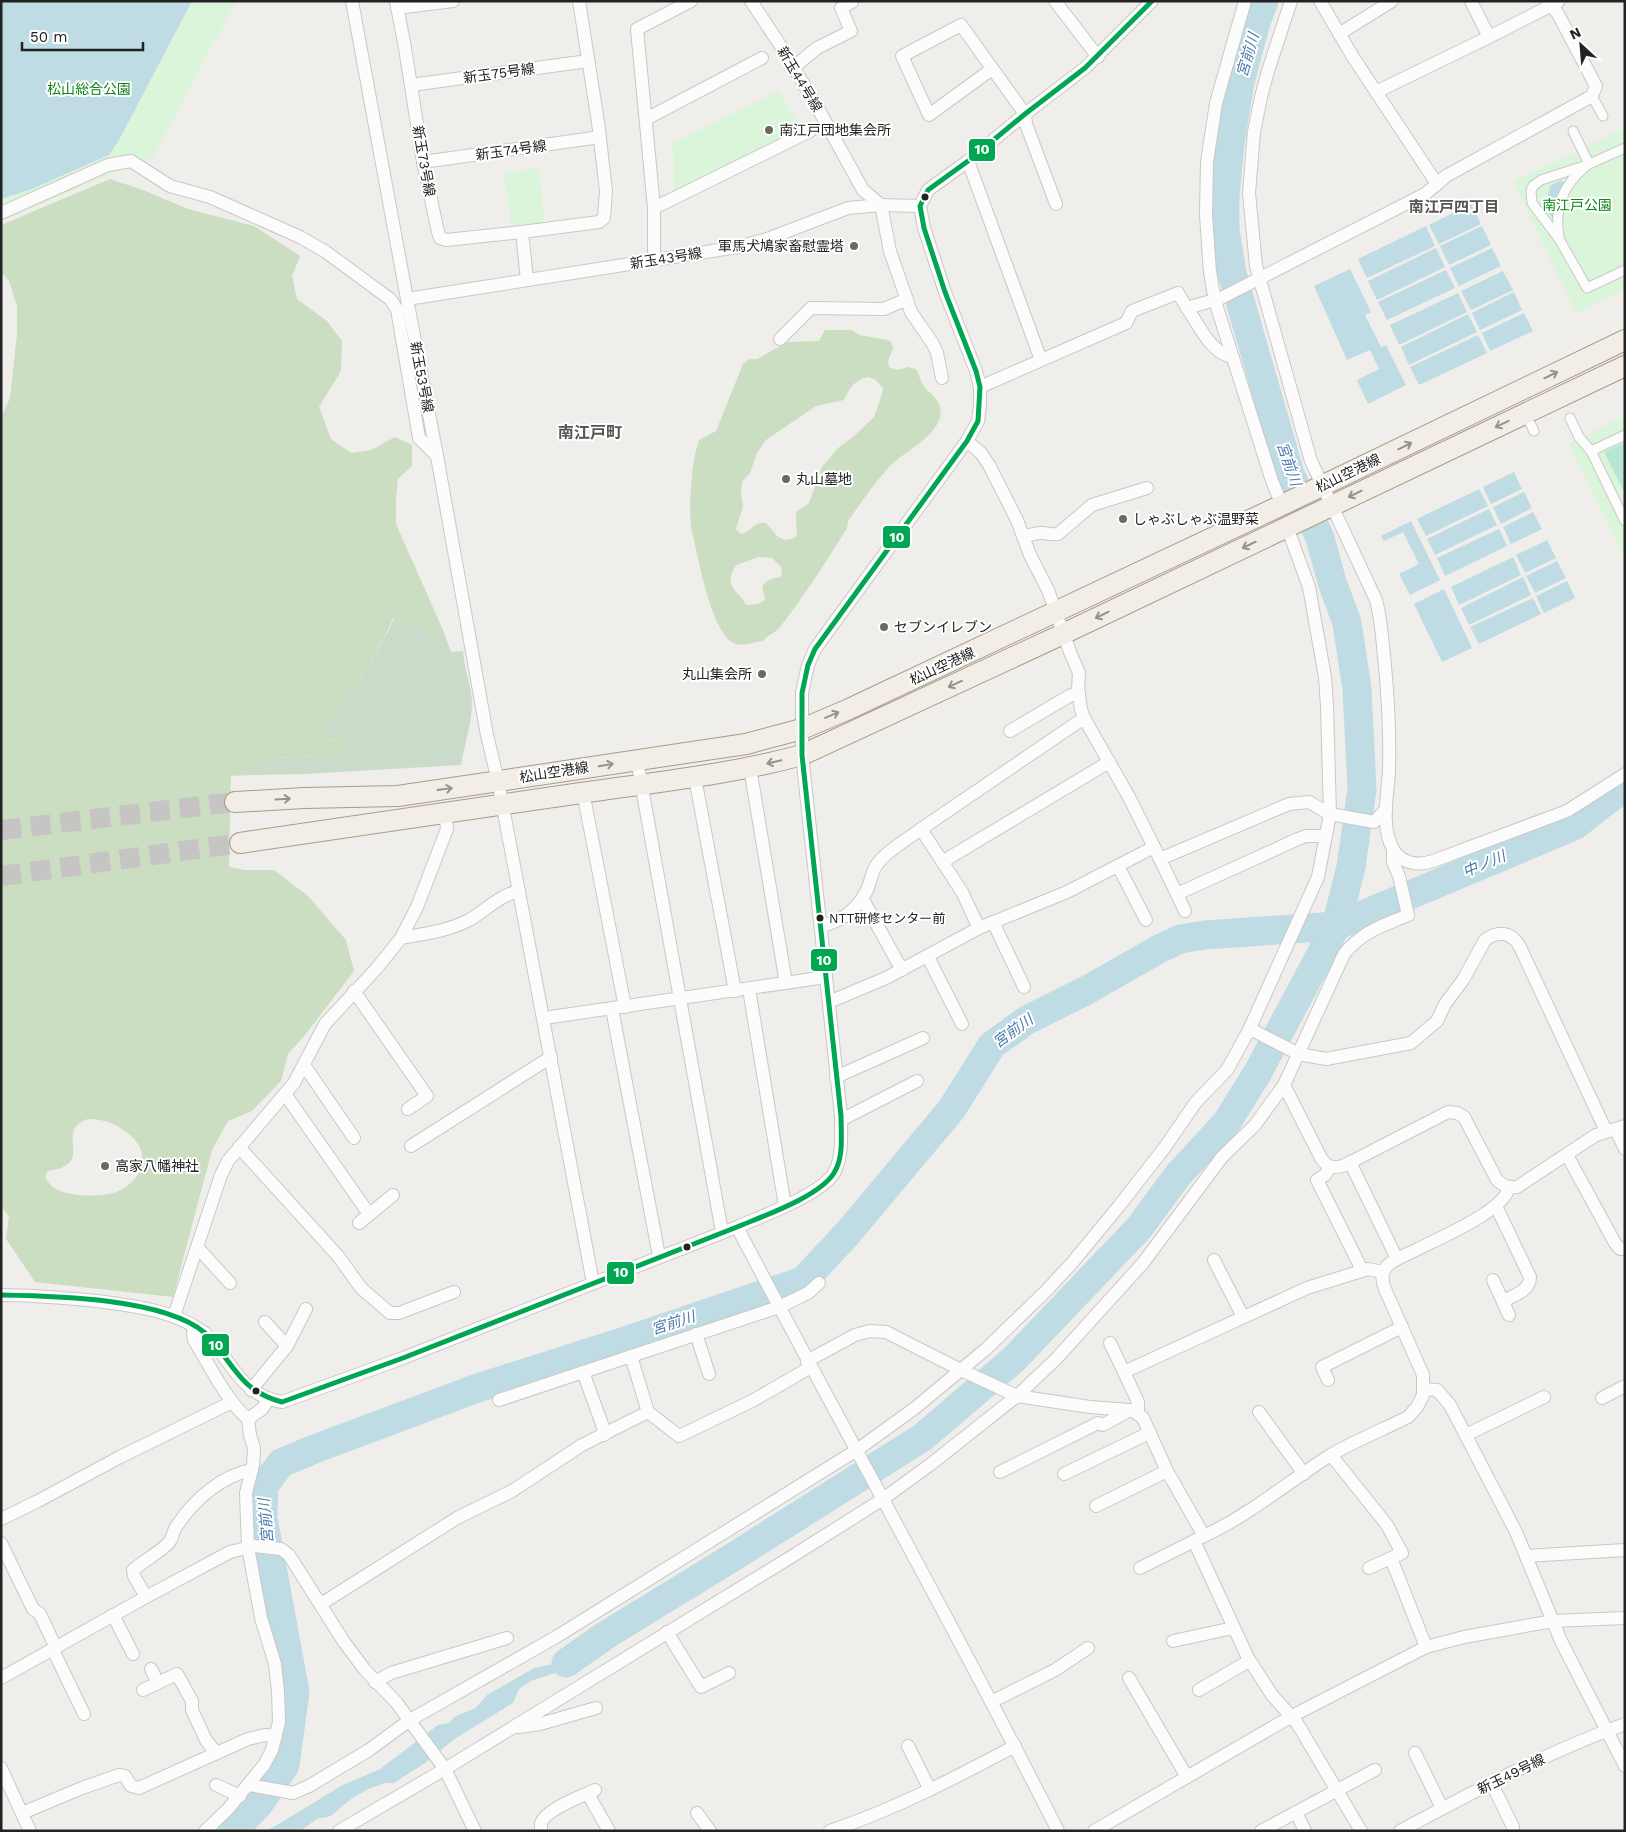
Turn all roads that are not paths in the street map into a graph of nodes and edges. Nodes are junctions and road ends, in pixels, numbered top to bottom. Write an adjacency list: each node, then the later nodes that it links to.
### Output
1 (352, 1): 48 (street, 新玉53号線)
2 (452, 1): 15 (street)
3 (579, 1): 20 (street, 新玉73号線)
4 (691, 1): 28 (street)
5 (751, 1): 21 (street, 新玉44号線)
6 (1055, 1): 18 (street)
7 (1152, 1): 18 (street)
8 (1245, 1): 50 (street)
9 (1292, 1): 47 (street)
10 (1320, 1): 16 (street)
11 (1392, 1): 16 (street)
12 (1471, 1): 17 (street)
13 (852, 2): 21 (street)
14 (1552, 3): 17 (street); 25 (street)
15 (396, 5): 23 (street, 新玉73号線)
16 (1339, 34): 24 (street)
17 (1489, 37): 24 (street)
18 (1098, 57): 26 (street)
19 (762, 58): 28 (street)
20 (588, 60): 23 (street, 新玉75号線); 31 (street, 新玉73号線)
21 (794, 67): 38 (street, 新玉44号線)
22 (992, 69): 22 (street); 26 (street)
23 (411, 85): 34 (street, 新玉73号線)
24 (1376, 92): 36 (street)
25 (1592, 96): 27 (street); 36 (street)
26 (1024, 114): 33 (street); 37 (street)
27 (1603, 116)
28 (646, 119): 40 (street)
29 (810, 131): 40 (street)
30 (1573, 131): 35 (street)
31 (600, 137): 34 (street, 新玉74号線); 42 (street, 新玉73号線)
32 (1625, 148): 35 (street)
33 (968, 161): 39 (street); 55 (street)
34 (423, 162): 42 (street, 新玉73号線)
35 (1588, 164): 43 (street); 43 (street)
36 (1437, 184): 47 (street)
37 (1056, 204)
38 (881, 205): 39 (street, 新玉43号線); 44 (street, 新玉43号線); 49 (street)
39 (920, 206): 58 (street)
40 (654, 208): 44 (street)
41 (1, 213): 63 (street)
42 (522, 232): 46 (street)
43 (1559, 239): 45 (street)
44 (654, 259): 46 (street, 新玉43号線)
45 (1625, 270)
46 (528, 280): 48 (street, 新玉43号線)
47 (1254, 282): 50 (street); 64 (street)
48 (407, 299): 63 (street, 新玉53号線)
49 (907, 299): 52 (street); 57 (street)
50 (1218, 299): 51 (street); 54 (street)
51 (1188, 308): 54 (street); 55 (street)
52 (780, 339)
53 (1625, 340): 64 (main road, 松山空港線, one-way to 53)
54 (1233, 357): 66 (street)
55 (1041, 360): 58 (street)
56 (1625, 366): 67 (main road, 松山空港線, one-way to 67)
57 (942, 378)
58 (980, 388): 61 (street)
59 (1570, 418): 62 (street)
60 (1625, 435): 62 (street)
61 (967, 441): 70 (street); 75 (street)
62 (1591, 451): 68 (street)
63 (437, 456): 83 (street, 新玉53号線)
64 (1318, 487): 66 (main road, 松山空港線); 67 (street)
65 (1147, 488): 70 (street)
66 (1285, 504): 71 (main road, 松山空港線)
67 (1326, 508): 69 (main road, 松山空港線); 88 (street)
68 (1625, 521)
69 (1290, 525): 72 (main road, 松山空港線, one-way to 72); 90 (street)
70 (1023, 537): 71 (street)
71 (1056, 613): 72 (street); 75 (main road, 松山空港線, one-way to 71)
72 (1063, 634): 73 (street); 77 (main road, 松山空港線, one-way to 77)
73 (1079, 693): 74 (street); 76 (street)
74 (1084, 718): 79 (street); 91 (street)
75 (802, 728): 77 (street); 78 (main road, 松山空港線)
76 (1010, 731)
77 (802, 755): 80 (main road, 松山空港線, one-way to 80); 105 (street)
78 (637, 760): 83 (main road, 松山空港線, one-way to 78); 84 (street)
79 (1109, 762): 94 (street); 97 (street)
80 (750, 768): 82 (main road, 松山空港線); 111 (street)
81 (1625, 774): 95 (street)
82 (695, 778): 84 (main road, 松山空港線); 115 (street)
83 (498, 781): 86 (main road, 松山空港線, one-way to 83); 87 (street, 新玉53号線)
84 (641, 785): 85 (main road, 松山空港線); 116 (street)
85 (583, 792): 87 (main road, 松山空港線); 118 (street)
86 (235, 802)
87 (503, 804): 89 (main road, 松山空港線); 99 (street, 新玉53号線)
88 (1386, 810): 90 (street); 95 (street)
89 (445, 813): 93 (main road, 松山空港線); 107 (street)
90 (1330, 814): 92 (street); 96 (street)
91 (921, 829): 97 (street); 101 (street)
92 (1325, 836): 100 (street); 122 (street)
93 (240, 843)
94 (1154, 847): 96 (street); 98 (street)
95 (1393, 850): 124 (street)
96 (1160, 859): 100 (street)
97 (942, 862): 106 (street)
98 (1118, 866): 103 (street); 104 (street)
99 (519, 891): 107 (street); 120 (street, 新玉53号線)
100 (1177, 894): 102 (street)
101 (862, 898): 105 (street); 109 (street)
102 (1185, 911)
103 (1146, 920)
104 (993, 922): 106 (street); 112 (street)
105 (821, 926): 110 (street)
106 (979, 928): 108 (street)
107 (401, 938): 114 (street)
108 (928, 957): 109 (street); 121 (street)
109 (902, 970): 117 (street)
110 (826, 977): 111 (street); 117 (street)
111 (786, 983): 113 (street)
112 (1024, 987)
113 (750, 989): 115 (street); 143 (street)
114 (354, 991): 126 (street); 131 (street)
115 (735, 991): 116 (street)
116 (680, 999): 118 (street); 148 (street)
117 (829, 1002): 127 (street)
118 (625, 1007): 119 (street)
119 (612, 1009): 120 (street); 151 (street)
120 (544, 1018): 125 (street, 新玉53号線)
121 (962, 1024)
122 (1252, 1031): 124 (street); 179 (street)
123 (923, 1038): 127 (street)
124 (1294, 1052): 129 (street); 133 (street)
125 (551, 1058): 135 (street); 157 (street, 新玉53号線)
126 (304, 1065): 130 (street); 134 (street)
127 (836, 1077): 132 (street)
128 (917, 1081): 132 (street)
129 (1284, 1084): 140 (street); 186 (street)
130 (285, 1094): 136 (street); 145 (street)
131 (408, 1109)
132 (841, 1120): 143 (street)
133 (1615, 1129): 137 (street); 138 (street)
134 (354, 1138)
135 (411, 1146)
136 (239, 1147): 149 (street); 161 (street)
137 (1625, 1150)
138 (1568, 1155): 141 (street); 150 (street)
139 (1350, 1162): 140 (street); 141 (street); 152 (street)
140 (1330, 1167): 154 (street)
141 (1509, 1187): 144 (street)
142 (393, 1194): 145 (street)
143 (786, 1206): 147 (street)
144 (1496, 1206): 152 (street); 164 (street)
145 (370, 1214): 146 (street)
146 (359, 1224)
147 (737, 1227): 148 (street); 165 (street)
148 (722, 1232): 151 (street)
149 (197, 1247): 158 (street); 168 (street)
150 (1625, 1249)
151 (659, 1256): 157 (street)
152 (1397, 1259): 155 (street)
153 (1214, 1260): 169 (street)
154 (1362, 1270): 155 (street); 169 (street)
155 (1383, 1272): 172 (street)
156 (1493, 1280): 164 (street)
157 (593, 1282): 189 (street)
158 (230, 1283)
159 (819, 1283): 165 (street)
160 (1, 1285): 163 (street)
161 (454, 1292)
162 (1, 1295): 163 (street)
163 (15, 1295): 168 (street)
164 (1503, 1301): 167 (street)
165 (777, 1304): 173 (street); 177 (street)
166 (306, 1309): 175 (street)
167 (1509, 1315)
168 (174, 1316): 171 (street)
169 (1243, 1317): 180 (street)
170 (265, 1322): 175 (street)
171 (196, 1327): 185 (street); 191 (street)
172 (1402, 1327): 182 (street); 184 (street)
173 (696, 1334): 176 (street); 181 (street)
174 (1110, 1343): 180 (street)
175 (288, 1346): 185 (street)
176 (631, 1356): 178 (street); 192 (street)
177 (809, 1364): 179 (street); 192 (street); 199 (street)
178 (583, 1372): 190 (street); 197 (street)
179 (964, 1372): 186 (street); 199 (street)
180 (1124, 1372): 193 (street)
181 (709, 1374)
182 (1328, 1380)
183 (1625, 1386): 188 (street)
184 (1424, 1389): 198 (street); 200 (street)
185 (251, 1390): 189 (street)
186 (1014, 1394): 193 (street); 206 (street)
187 (1544, 1397): 198 (street)
188 (1602, 1398)
189 (268, 1400): 195 (street)
190 (499, 1400)
191 (232, 1402): 195 (street); 208 (street)
192 (648, 1412): 197 (street)
193 (1134, 1412): 196 (street); 203 (street)
194 (1259, 1412): 205 (street)
195 (248, 1419): 201 (street)
196 (1149, 1433): 202 (street); 204 (street)
197 (604, 1435): 218 (street)
198 (1466, 1435): 213 (street)
199 (858, 1453): 206 (street); 243 (street)
200 (1331, 1455): 205 (street); 214 (street)
201 (252, 1470): 211 (street); 217 (street)
202 (1167, 1471): 207 (street); 209 (street)
203 (1000, 1472)
204 (1064, 1474)
205 (1304, 1474): 209 (street)
206 (881, 1495): 223 (street); 239 (street)
207 (1096, 1506)
208 (1, 1519)
209 (1199, 1539): 215 (street); 222 (street)
210 (1, 1543): 228 (street)
211 (251, 1546): 217 (street); 218 (street); 247 (street)
212 (1625, 1550): 213 (street)
213 (1526, 1556): 221 (street)
214 (1392, 1558): 216 (street); 226 (street)
215 (1140, 1568)
216 (1369, 1568)
217 (146, 1597): 219 (street)
218 (321, 1604): 235 (street)
219 (113, 1615): 228 (street); 229 (street)
220 (1625, 1618): 221 (street)
221 (1552, 1621): 226 (street); 246 (street)
222 (1233, 1628): 225 (street); 230 (street)
223 (667, 1632): 232 (street); 245 (street)
224 (507, 1638): 235 (street)
225 (1173, 1641)
226 (1426, 1647): 242 (street)
227 (1088, 1648): 239 (street)
228 (55, 1649): 233 (street); 241 (street)
229 (133, 1654)
230 (1249, 1661): 238 (street); 242 (street)
231 (150, 1669): 236 (street)
232 (729, 1673)
233 (1, 1678)
234 (1130, 1678): 256 (street)
235 (376, 1682): 243 (street)
236 (158, 1683): 237 (street); 250 (street)
237 (144, 1690)
238 (1199, 1690)
239 (992, 1702): 249 (street)
240 (596, 1708): 245 (street)
241 (84, 1714)
242 (1292, 1716): 256 (street); 261 (street)
243 (413, 1724): 252 (street); 259 (street)
244 (1625, 1724): 246 (street, 新玉49号線)
245 (512, 1728): 252 (street)
246 (1606, 1731): 253 (street); 257 (street, 新玉49号線)
247 (276, 1736): 250 (street); 259 (street)
248 (908, 1746): 260 (street)
249 (1015, 1746): 260 (street); 277 (street)
250 (216, 1753): 266 (street)
251 (1415, 1753): 264 (street)
252 (443, 1766): 271 (street); 272 (street)
253 (1625, 1766)
254 (1, 1768): 262 (street)
255 (1375, 1770): 261 (street)
256 (1187, 1777): 278 (street)
257 (1492, 1784): 264 (street, 新玉49号線); 268 (street)
258 (216, 1785): 263 (street)
259 (253, 1786): 263 (street)
260 (930, 1790): 276 (street)
261 (1337, 1790): 265 (street); 281 (street)
262 (7, 1793): 266 (street)
263 (240, 1796): 270 (street)
264 (1442, 1808): 282 (street, 新玉49号線)
265 (1296, 1812): 279 (street); 280 (street)
266 (22, 1813): 269 (street)
267 (697, 1813): 275 (street)
268 (1513, 1827)
269 (30, 1831)
270 (205, 1831)
271 (339, 1831)
272 (474, 1831)
273 (541, 1831): 274 (street)
274 (609, 1831)
275 (710, 1831)
276 (830, 1831)
277 (1058, 1831)
278 (1094, 1831)
279 (1261, 1831)
280 (1305, 1831)
281 (1361, 1831)
282 (1400, 1831)

